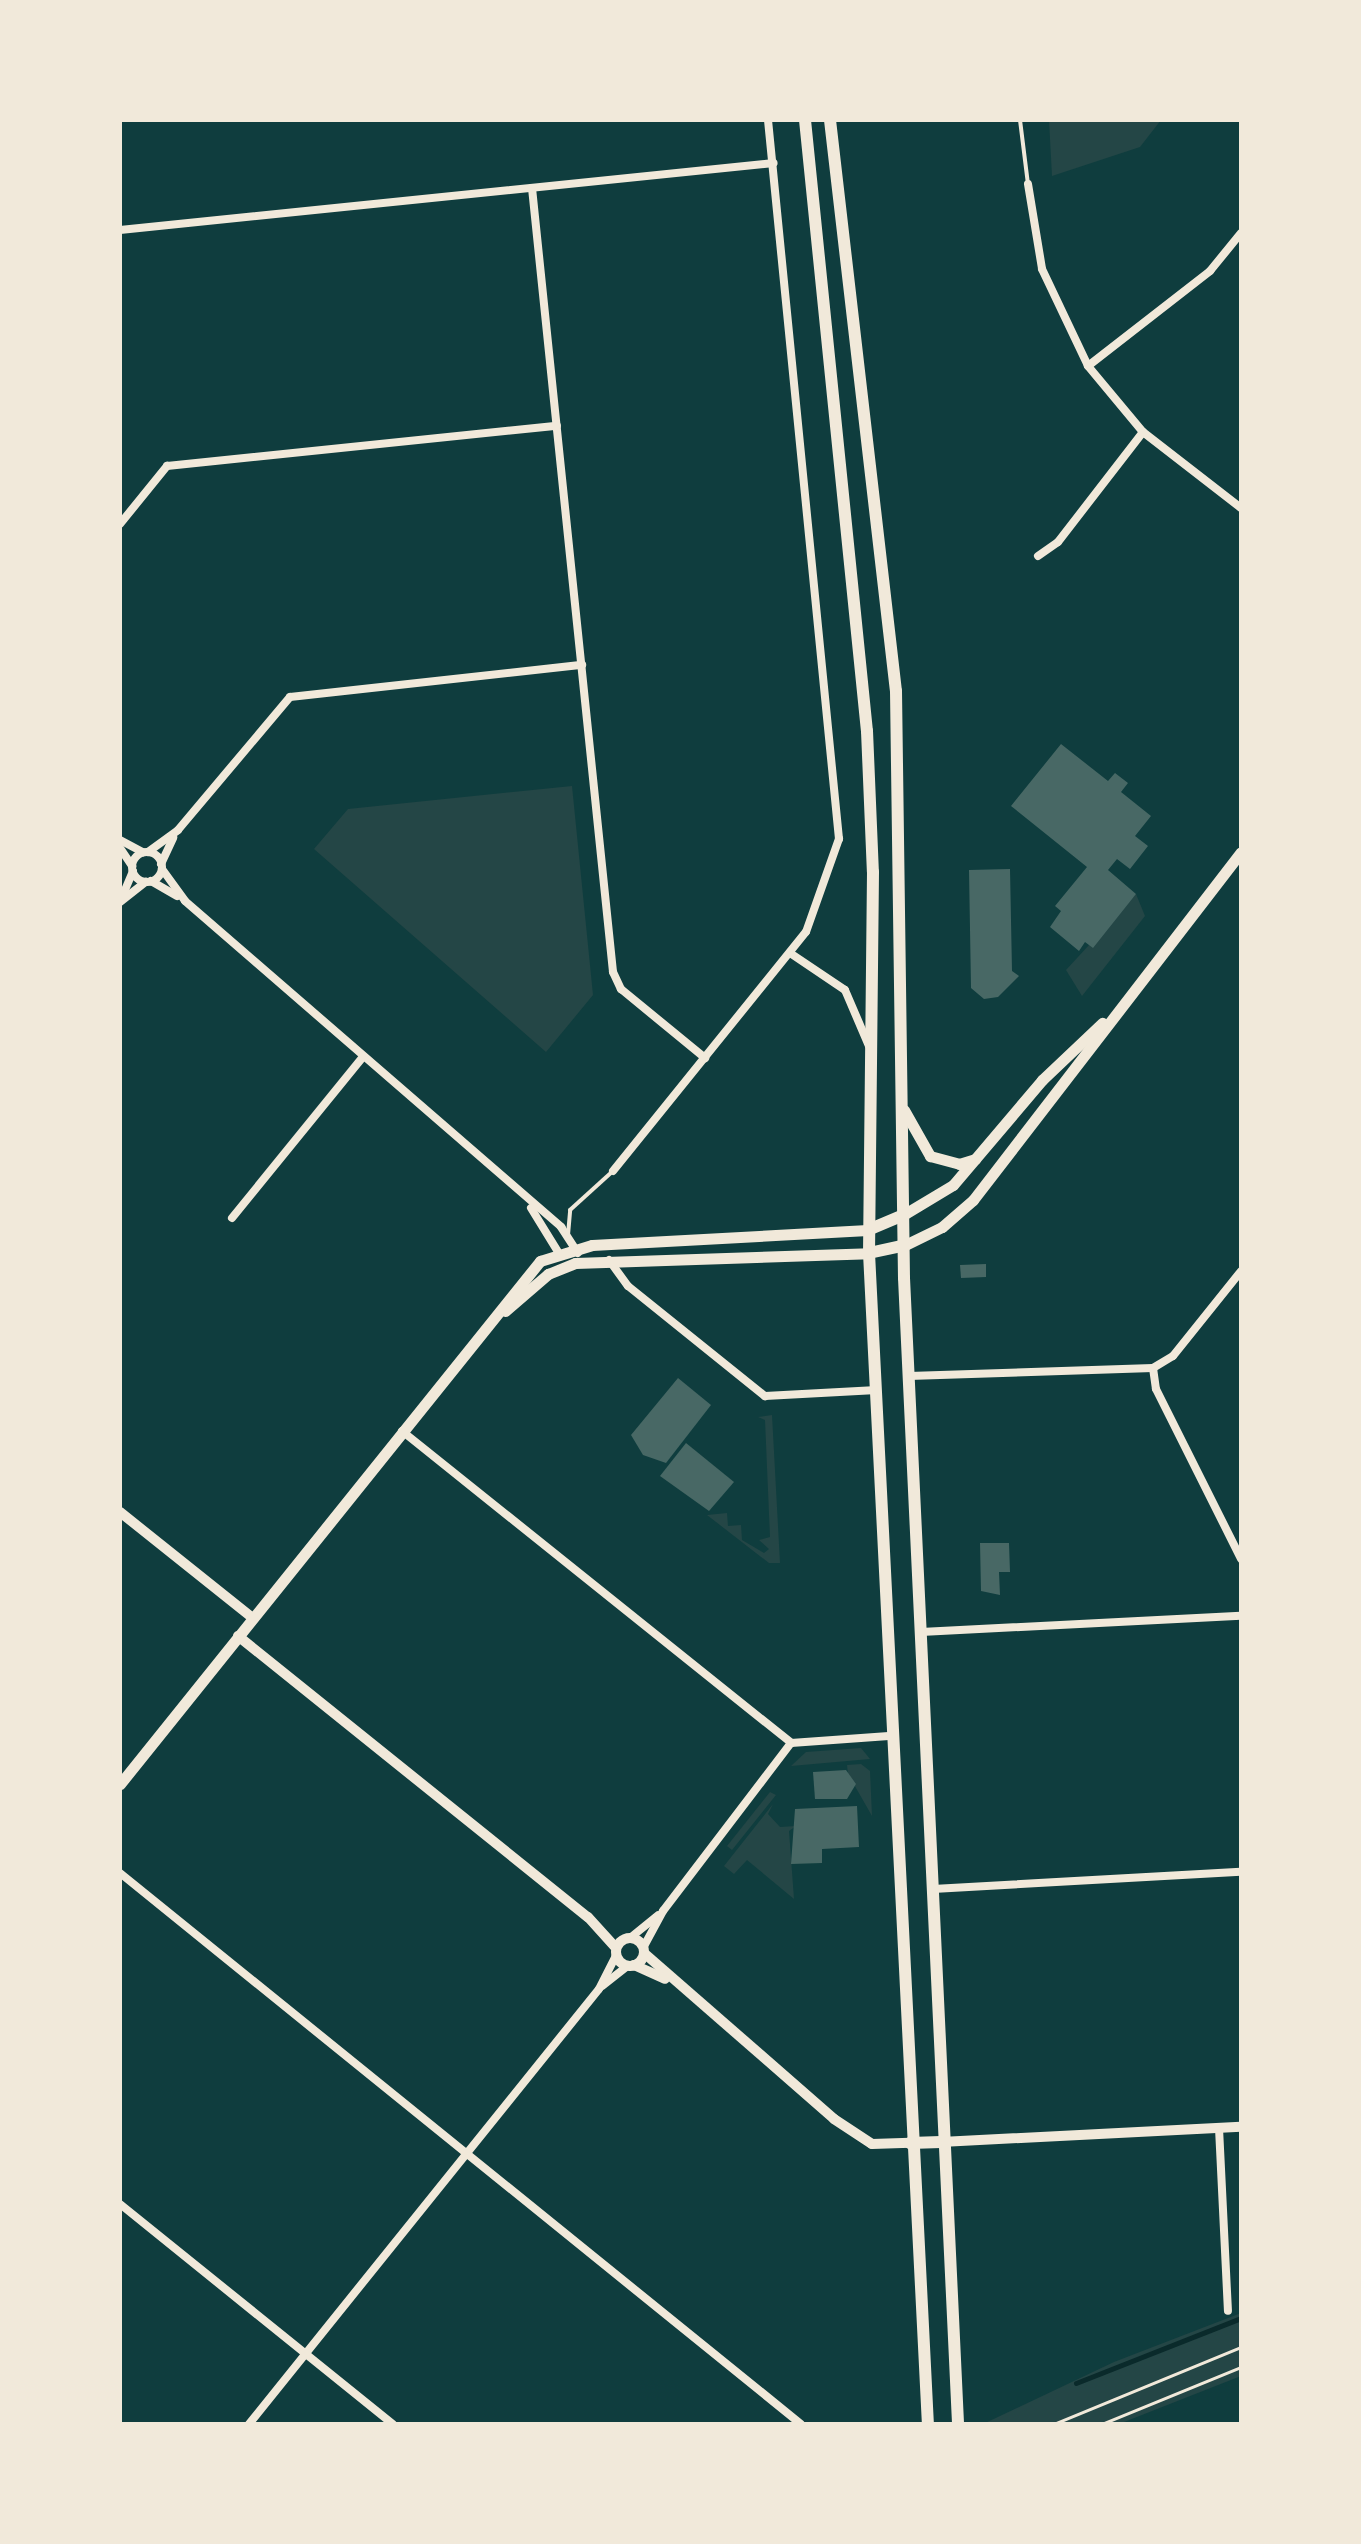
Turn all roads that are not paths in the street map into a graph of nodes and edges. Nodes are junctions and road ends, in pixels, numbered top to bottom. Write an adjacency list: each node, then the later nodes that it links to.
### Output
1 (768, 120): 5 (street)
2 (805, 120): 28 (highway)
3 (830, 120): 31 (highway)
4 (1020, 120): 6 (lane)
5 (774, 163): 7 (street); 26 (street)
6 (1028, 184): 10 (street)
7 (532, 188): 8 (street); 11 (street)
8 (120, 230)
9 (1241, 233): 10 (street)
10 (1088, 366): 12 (street)
11 (557, 426): 14 (street); 16 (street)
12 (1144, 432): 13 (street); 15 (street)
13 (1241, 508)
14 (120, 524)
15 (1038, 556)
16 (582, 664): 17 (street); 30 (street)
17 (178, 830): 20 (street); 21 (street)
18 (120, 844): 20 (street); 22 (street)
19 (1241, 852): 27 (main road)
20 (146, 853): 21 (street); 22 (street)
21 (162, 866): 23 (street); 24 (street)
22 (133, 869): 23 (street); 25 (street)
23 (148, 882): 24 (street); 25 (street)
24 (185, 901): 29 (street)
25 (120, 902)
26 (790, 954): 28 (street); 30 (street)
27 (1120, 1006): 32 (main road); 39 (main road)
28 (869, 1046): 37 (highway)
29 (362, 1058): 34 (street); 36 (street)
30 (705, 1058): 33 (street)
31 (902, 1101): 32 (main road); 35 (highway)
32 (978, 1156): 35 (main road)
33 (613, 1171): 38 (lane)
34 (528, 1204): 38 (street); 41 (street)
35 (903, 1216): 37 (highway); 39 (highway)
36 (232, 1218)
37 (868, 1230): 40 (main road); 42 (highway)
38 (568, 1235): 40 (street)
39 (903, 1246): 42 (highway); 48 (highway)
40 (576, 1247): 41 (main road); 44 (street)
41 (558, 1251): 44 (street); 46 (main road)
42 (869, 1253): 43 (main road); 49 (highway)
43 (609, 1260): 44 (main road); 49 (street)
44 (573, 1263): 46 (main road)
45 (1241, 1271): 47 (street)
46 (494, 1320): 50 (main road)
47 (1152, 1368): 48 (street); 52 (street)
48 (909, 1376): 55 (highway)
49 (877, 1390): 57 (highway)
50 (402, 1431): 54 (main road); 58 (street)
51 (120, 1512): 54 (street)
52 (1241, 1558)
53 (1241, 1616): 55 (street)
54 (253, 1618): 56 (main road)
55 (920, 1632): 62 (highway)
56 (238, 1636): 59 (main road); 64 (street)
57 (889, 1736): 58 (street); 72 (highway)
58 (791, 1743): 63 (street)
59 (120, 1784)
60 (120, 1872): 73 (street)
61 (1241, 1872): 62 (street)
62 (928, 1889): 71 (highway)
63 (663, 1911): 64 (street); 65 (street)
64 (622, 1945): 65 (street); 66 (street); 68 (street)
65 (644, 1950): 66 (street); 67 (street)
66 (631, 1965): 67 (street); 68 (street)
67 (670, 1982): 72 (street)
68 (599, 1989): 73 (street)
69 (1241, 2127): 70 (street)
70 (1219, 2128): 71 (street); 75 (street)
71 (941, 2142): 72 (highway); 81 (highway)
72 (910, 2143): 80 (highway)
73 (466, 2154): 76 (street); 79 (street)
74 (120, 2204): 76 (street)
75 (1228, 2311)
76 (305, 2354): 77 (street); 78 (street)
77 (248, 2424)
78 (393, 2424)
79 (801, 2424)
80 (928, 2424)
81 (958, 2424)

